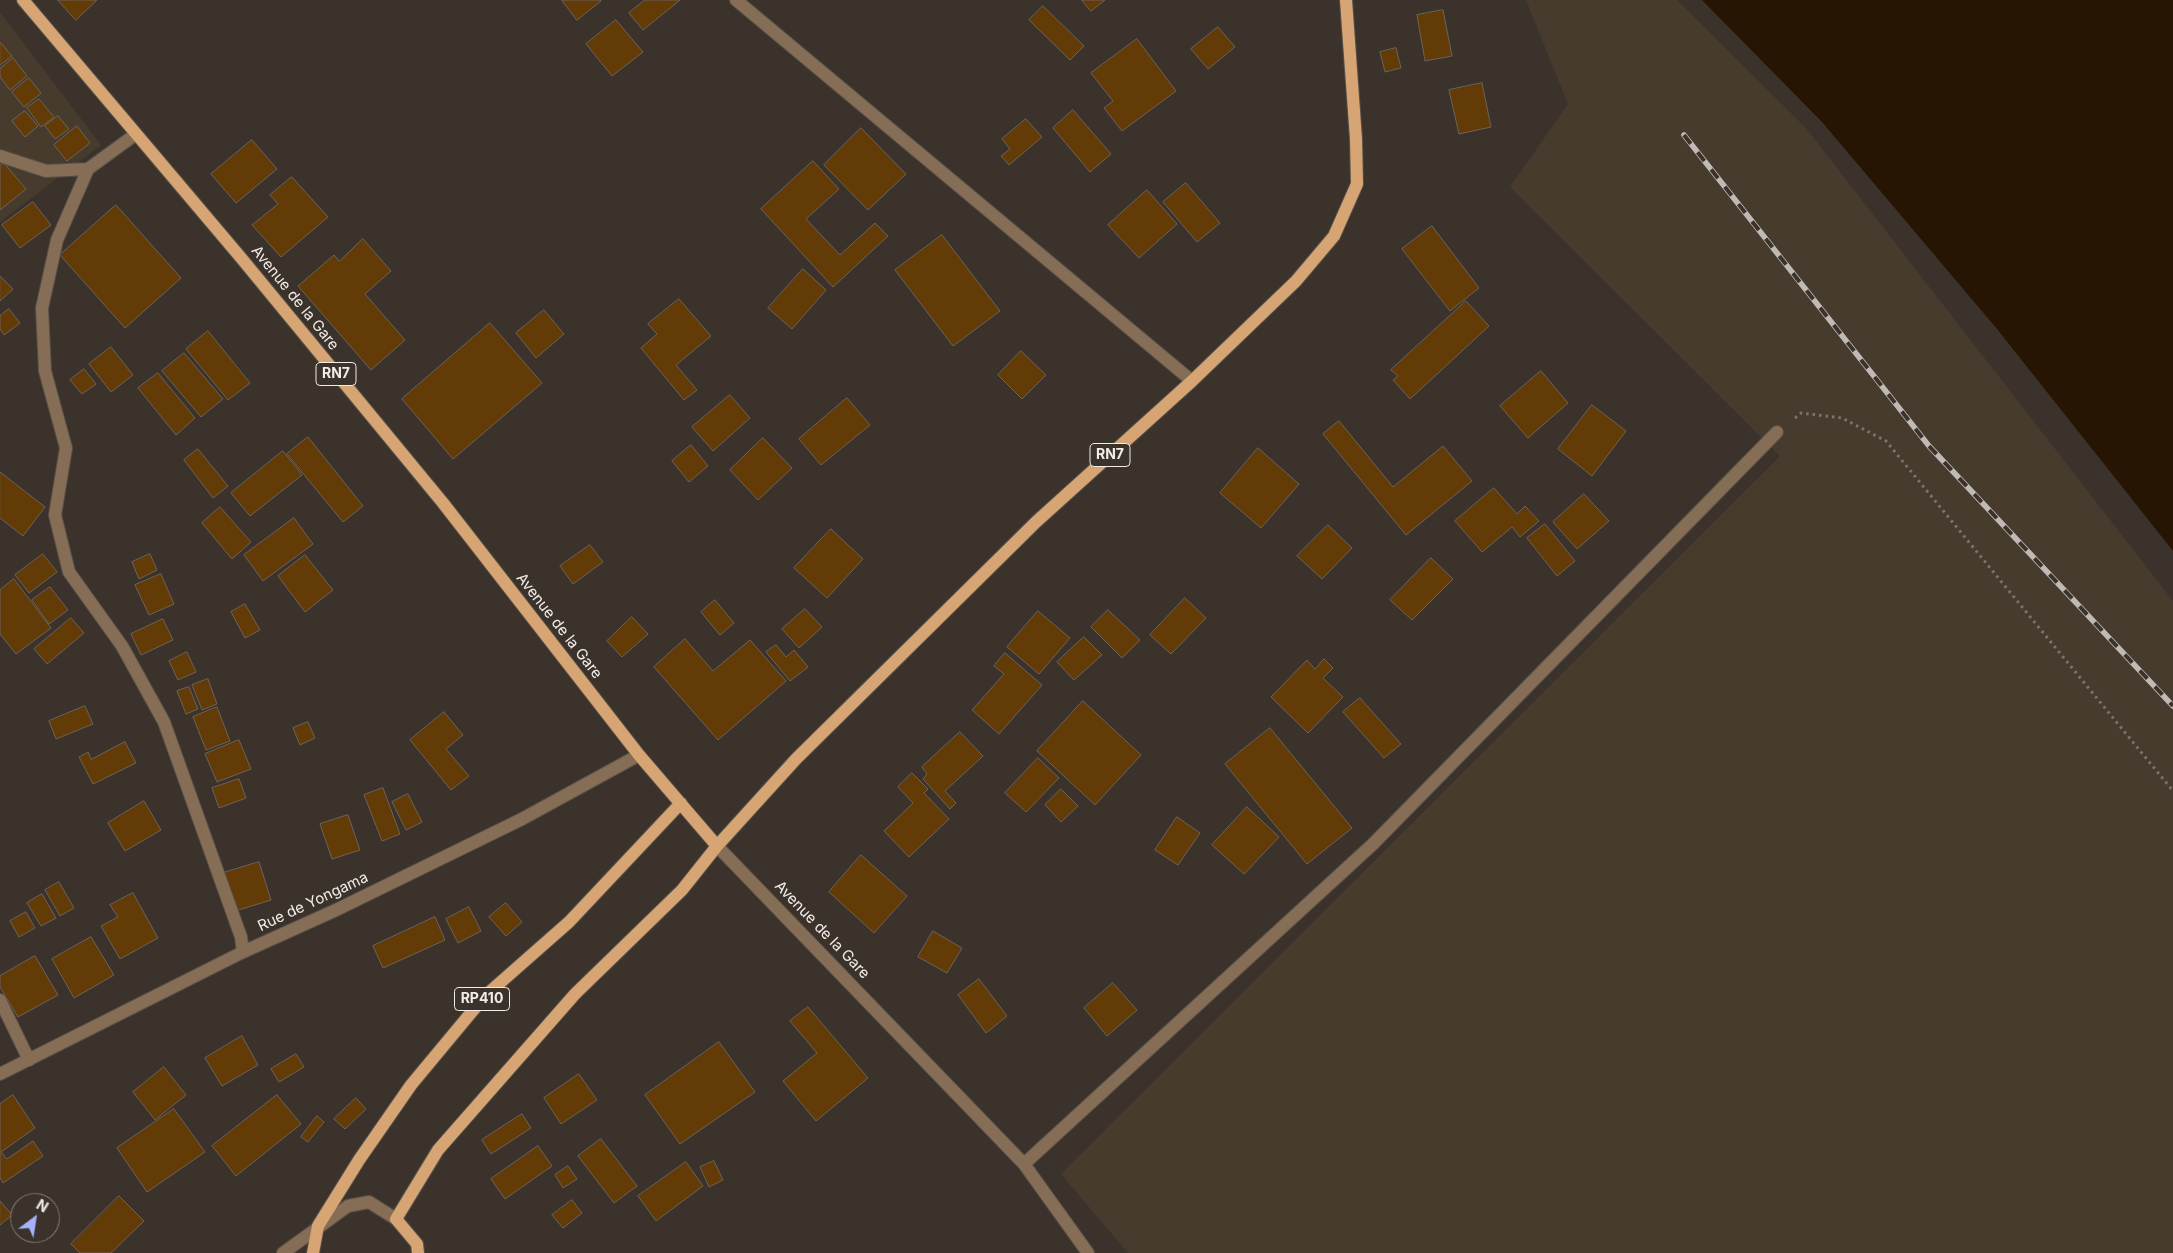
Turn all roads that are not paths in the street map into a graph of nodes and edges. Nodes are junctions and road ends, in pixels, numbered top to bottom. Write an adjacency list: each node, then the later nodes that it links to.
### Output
1 (23, 0): 4 (main road, Avenue de la Gare / RN7)
2 (736, 0): 7 (street)
3 (1346, 0): 7 (main road, RN7)
4 (136, 134): 6 (street); 9 (main road, Avenue de la Gare / RN7)
5 (0, 156): 6 (street)
6 (88, 169): 12 (street)
7 (1192, 381): 11 (main road, RN7)
8 (1777, 432): 16 (street)
9 (639, 756): 10 (main road, Avenue de la Gare / RN7); 12 (street, Rue de Yongama)
10 (681, 803): 11 (main road, Avenue de la Gare / RN7); 18 (main road, RP410)
11 (717, 846): 16 (street, Avenue de la Gare); 17 (main road)
12 (243, 952): 14 (street, Rue de Yongama)
13 (0, 1000): 14 (street)
14 (29, 1060): 15 (street, Rue de Yongama)
15 (0, 1074)
16 (1024, 1164): 22 (street, Avenue de la Gare)
17 (396, 1219): 18 (street); 21 (main road)
18 (318, 1226): 19 (street); 20 (main road, RP410)
19 (283, 1253)
20 (313, 1253)
21 (418, 1253)
22 (1088, 1253)

